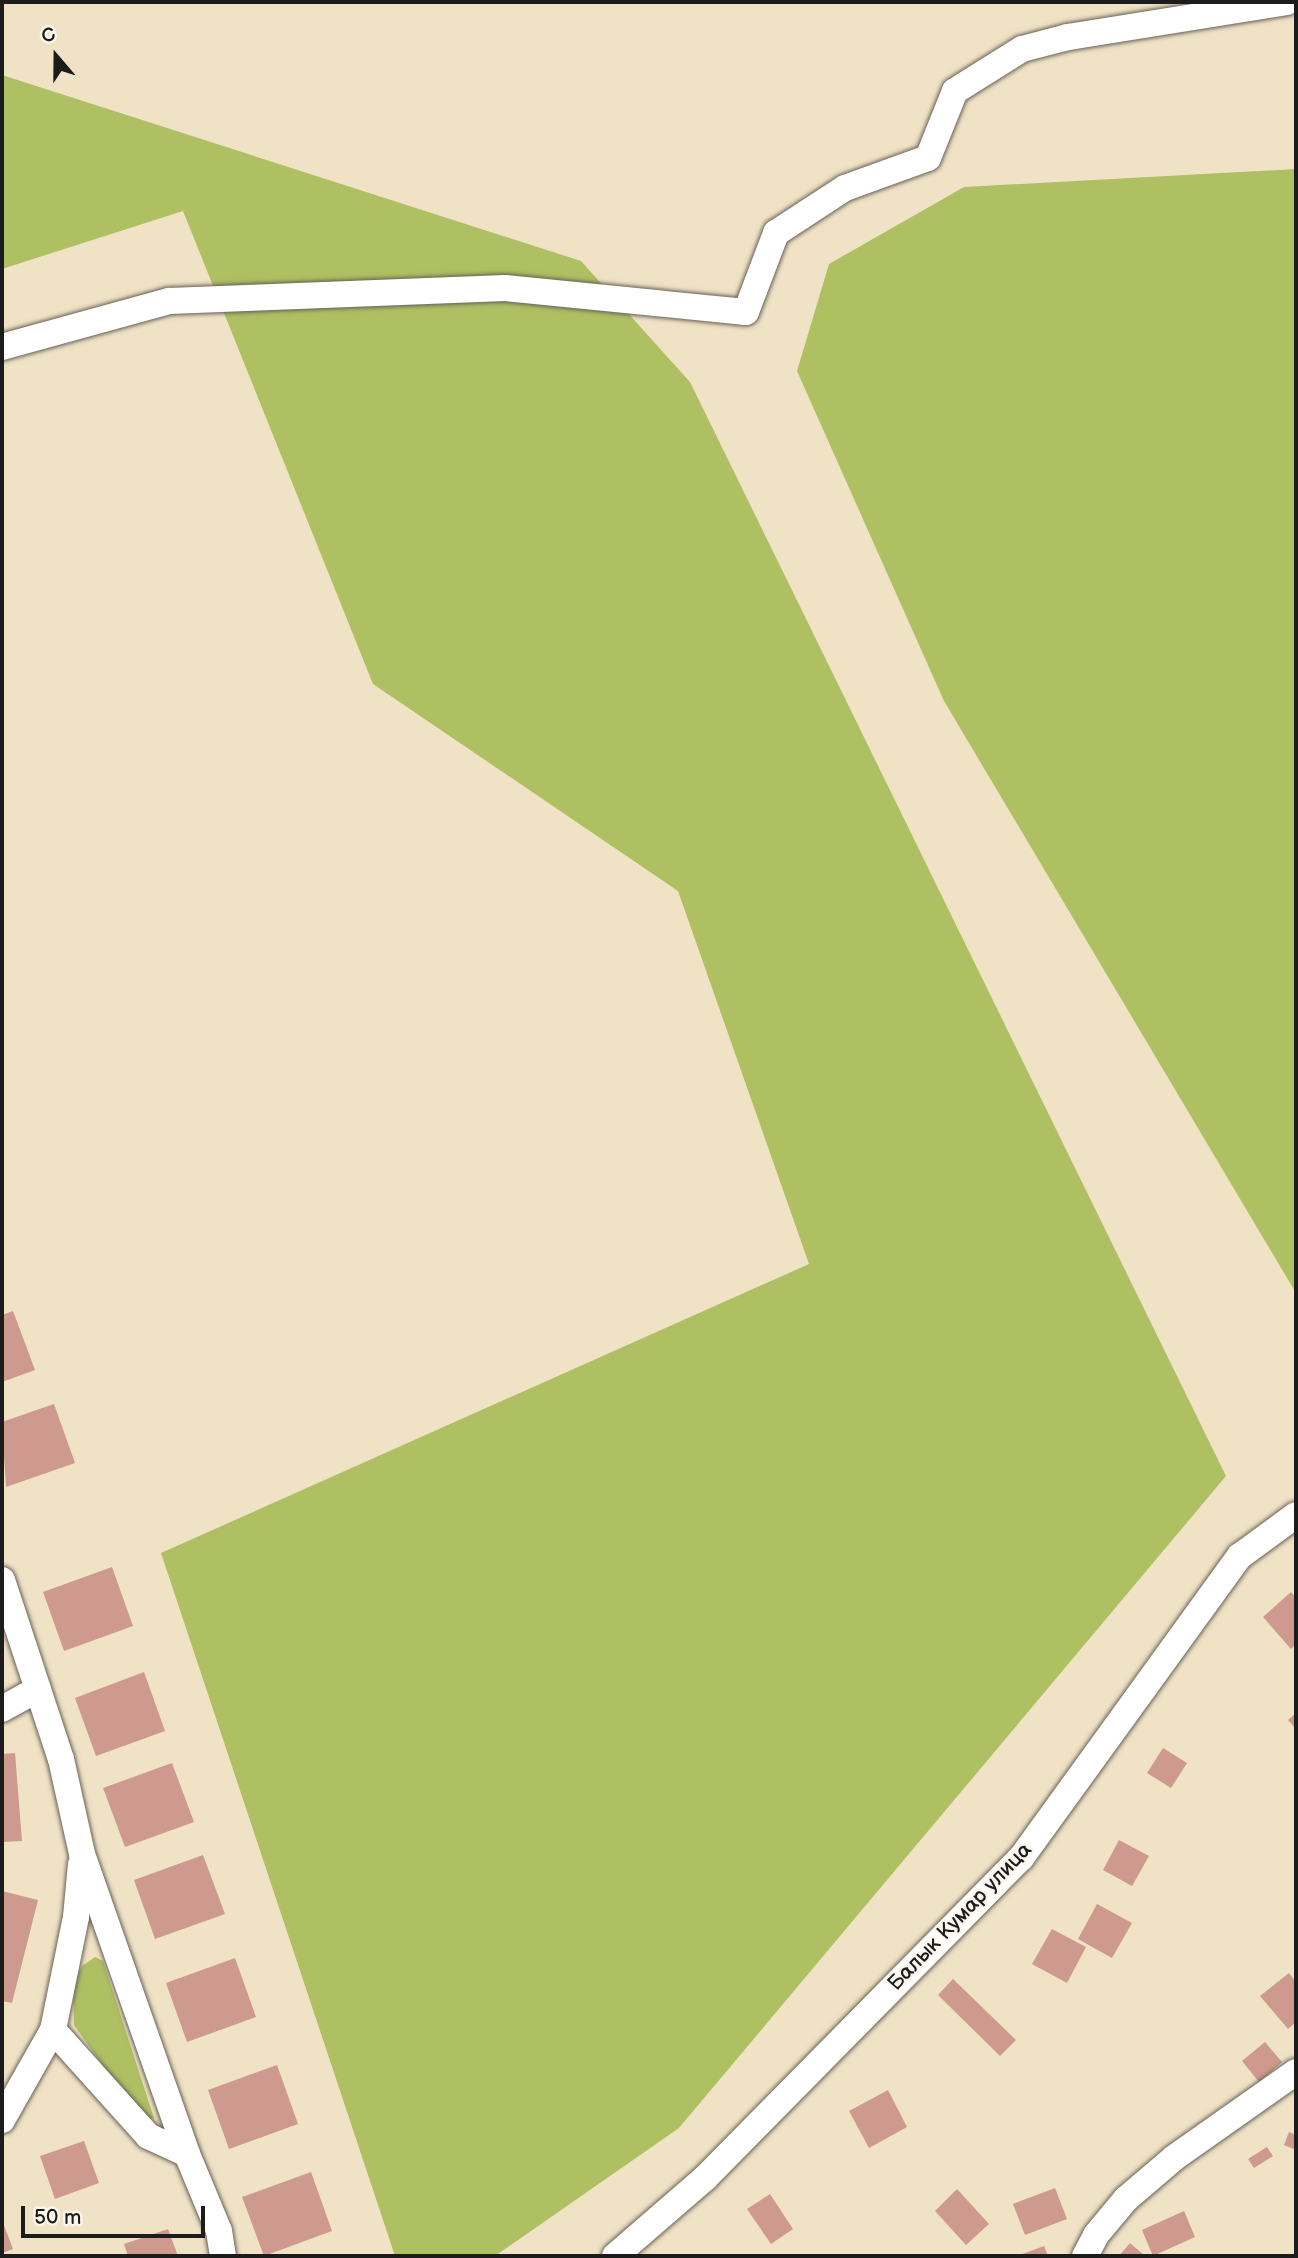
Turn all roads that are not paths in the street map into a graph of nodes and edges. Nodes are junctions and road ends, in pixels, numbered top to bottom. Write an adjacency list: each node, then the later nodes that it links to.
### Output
1 (1287, 2): 2 (street)
2 (2, 347)
3 (1296, 1515): 13 (street, Балык Кумар улица)
4 (2, 1580): 5 (street)
5 (38, 1689): 6 (street); 7 (street)
6 (2, 1709)
7 (82, 1854): 8 (street); 11 (street)
8 (52, 2030): 10 (street); 11 (street)
9 (1296, 2072): 14 (street)
10 (2, 2120)
11 (187, 2154): 12 (street)
12 (223, 2256)
13 (615, 2256)
14 (1085, 2256)

